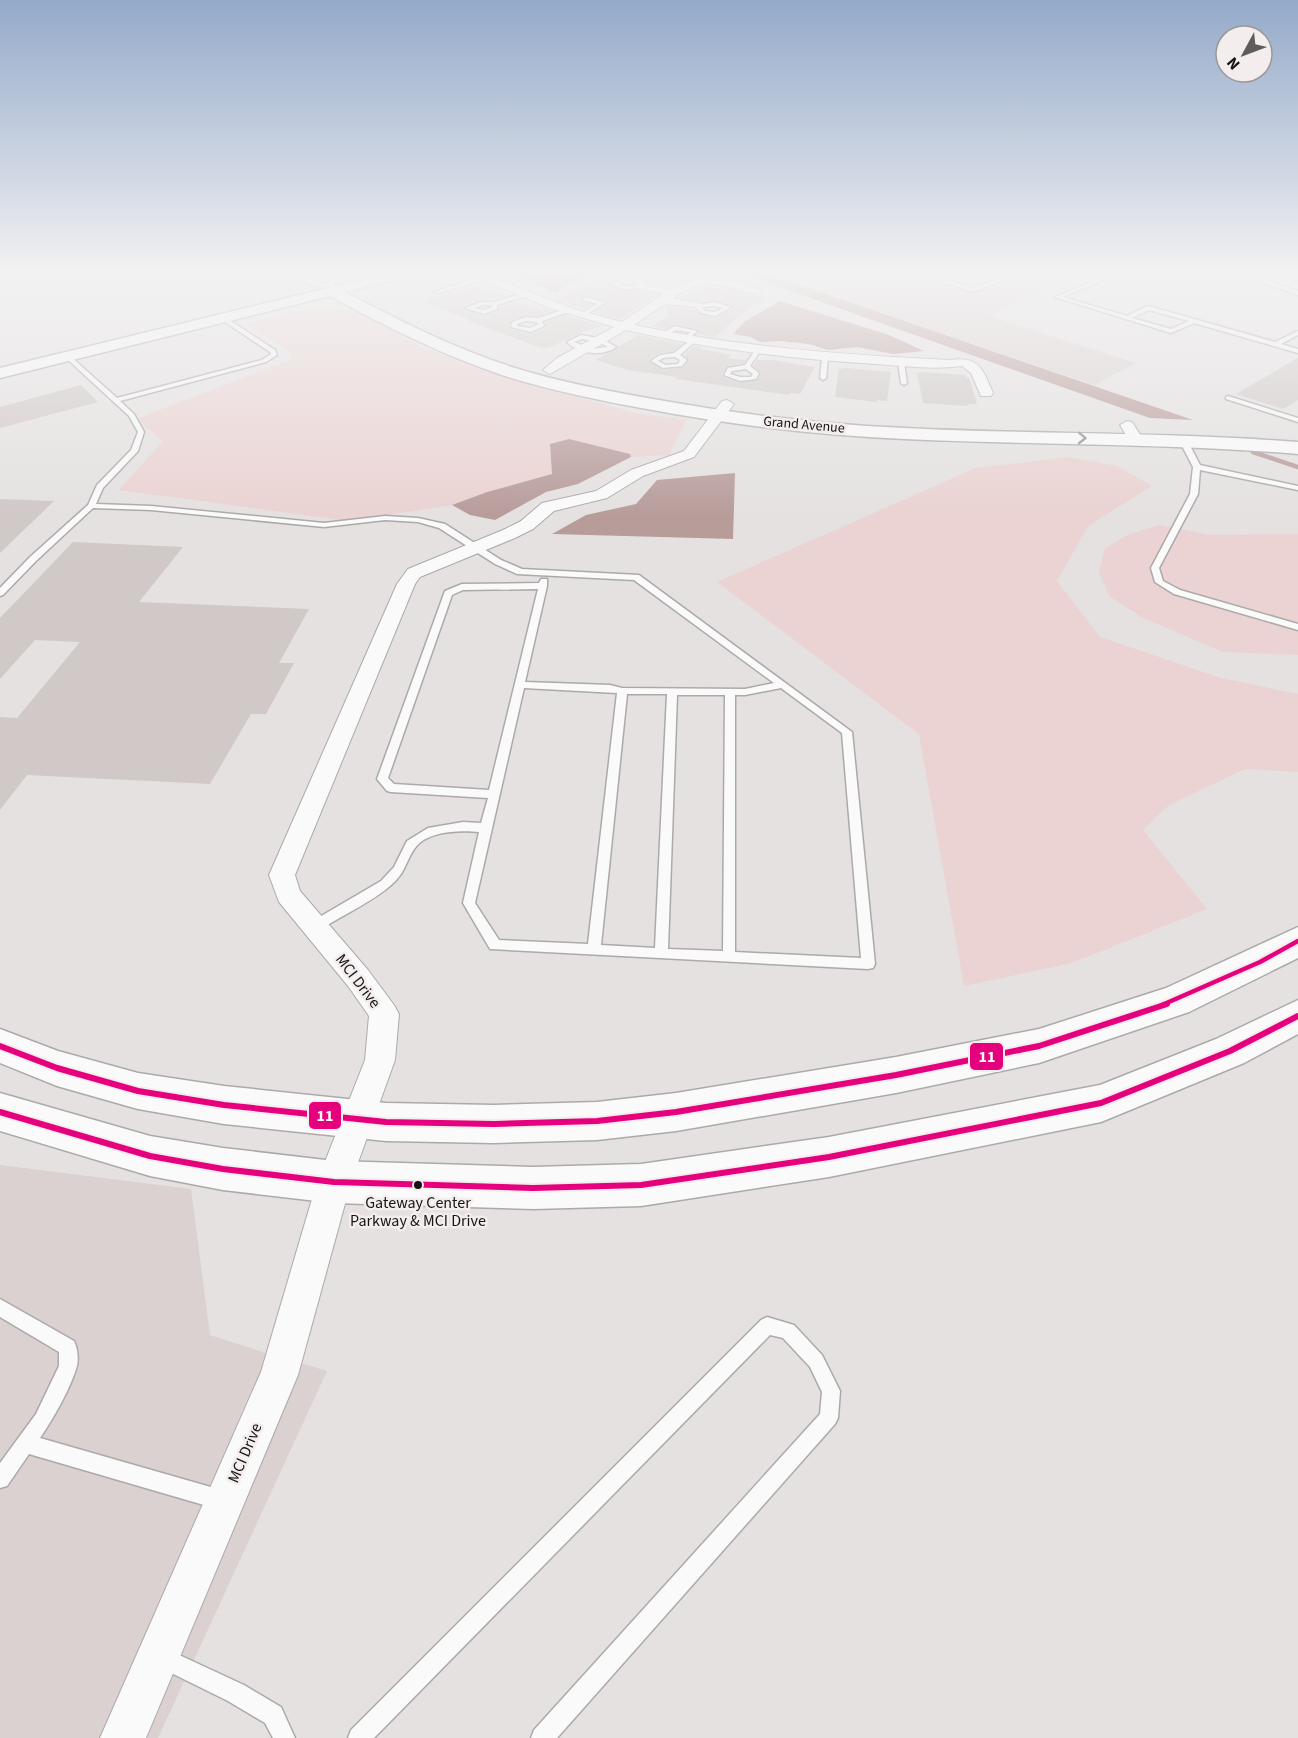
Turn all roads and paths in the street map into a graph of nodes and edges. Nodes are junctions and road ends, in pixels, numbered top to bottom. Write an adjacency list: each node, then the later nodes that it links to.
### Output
1 (80, 354): 7 (street)
2 (274, 354): 17 (lane)
3 (461, 354): 12 (street, Grand Avenue)
4 (575, 354): 12 (street)
5 (755, 354): 10 (lane)
6 (792, 354): 8 (street)
7 (68, 357): 11 (street); 17 (lane)
8 (825, 358): 9 (street); 13 (lane)
9 (901, 362): 14 (lane); 15 (street)
10 (747, 367)
11 (0, 373)
12 (543, 374): 18 (street, Grand Avenue)
13 (823, 378)
14 (904, 383)
15 (986, 393)
16 (1228, 398): 19 (lane)
17 (116, 399): 26 (lane)
18 (724, 410): 20 (street, Grand Avenue); 27 (street, MCI Drive)
19 (1298, 420)
20 (1131, 432): 21 (street, Grand Avenue); 22 (street, Grand Avenue)
21 (1298, 435)
22 (1183, 440): 23 (street, Grand Avenue); 24 (lane)
23 (1298, 448)
24 (1197, 467): 25 (lane); 31 (lane)
25 (1298, 488)
26 (91, 506): 27 (lane); 30 (lane)
27 (477, 547): 28 (lane); 39 (street, MCI Drive)
28 (546, 573): 29 (lane); 33 (lane)
29 (543, 586): 32 (lane); 37 (lane)
30 (0, 593)
31 (1298, 627)
32 (520, 685): 34 (lane); 37 (lane)
33 (783, 685): 36 (lane); 43 (lane)
34 (622, 691): 35 (lane); 41 (lane)
35 (672, 691): 36 (lane); 42 (lane)
36 (730, 691): 43 (lane)
37 (493, 794): 38 (lane)
38 (486, 828): 39 (lane); 41 (lane)
39 (315, 926): 47 (street, MCI Drive)
40 (1298, 941): 47 (street)
41 (594, 950): 42 (lane)
42 (661, 954): 43 (lane)
43 (729, 957)
44 (1298, 1016): 48 (street)
45 (0, 1046): 47 (street)
46 (0, 1112): 48 (street)
47 (356, 1119): 48 (street, MCI Drive)
48 (334, 1182): 52 (street, MCI Drive)
49 (0, 1308): 50 (lane)
50 (25, 1443): 51 (lane); 52 (lane)
51 (0, 1479)
52 (225, 1501): 53 (street, MCI Drive)
53 (158, 1657): 54 (street, MCI Drive); 55 (lane)
54 (123, 1738)
55 (284, 1738)
56 (359, 1738): 57 (lane)
57 (542, 1738)

